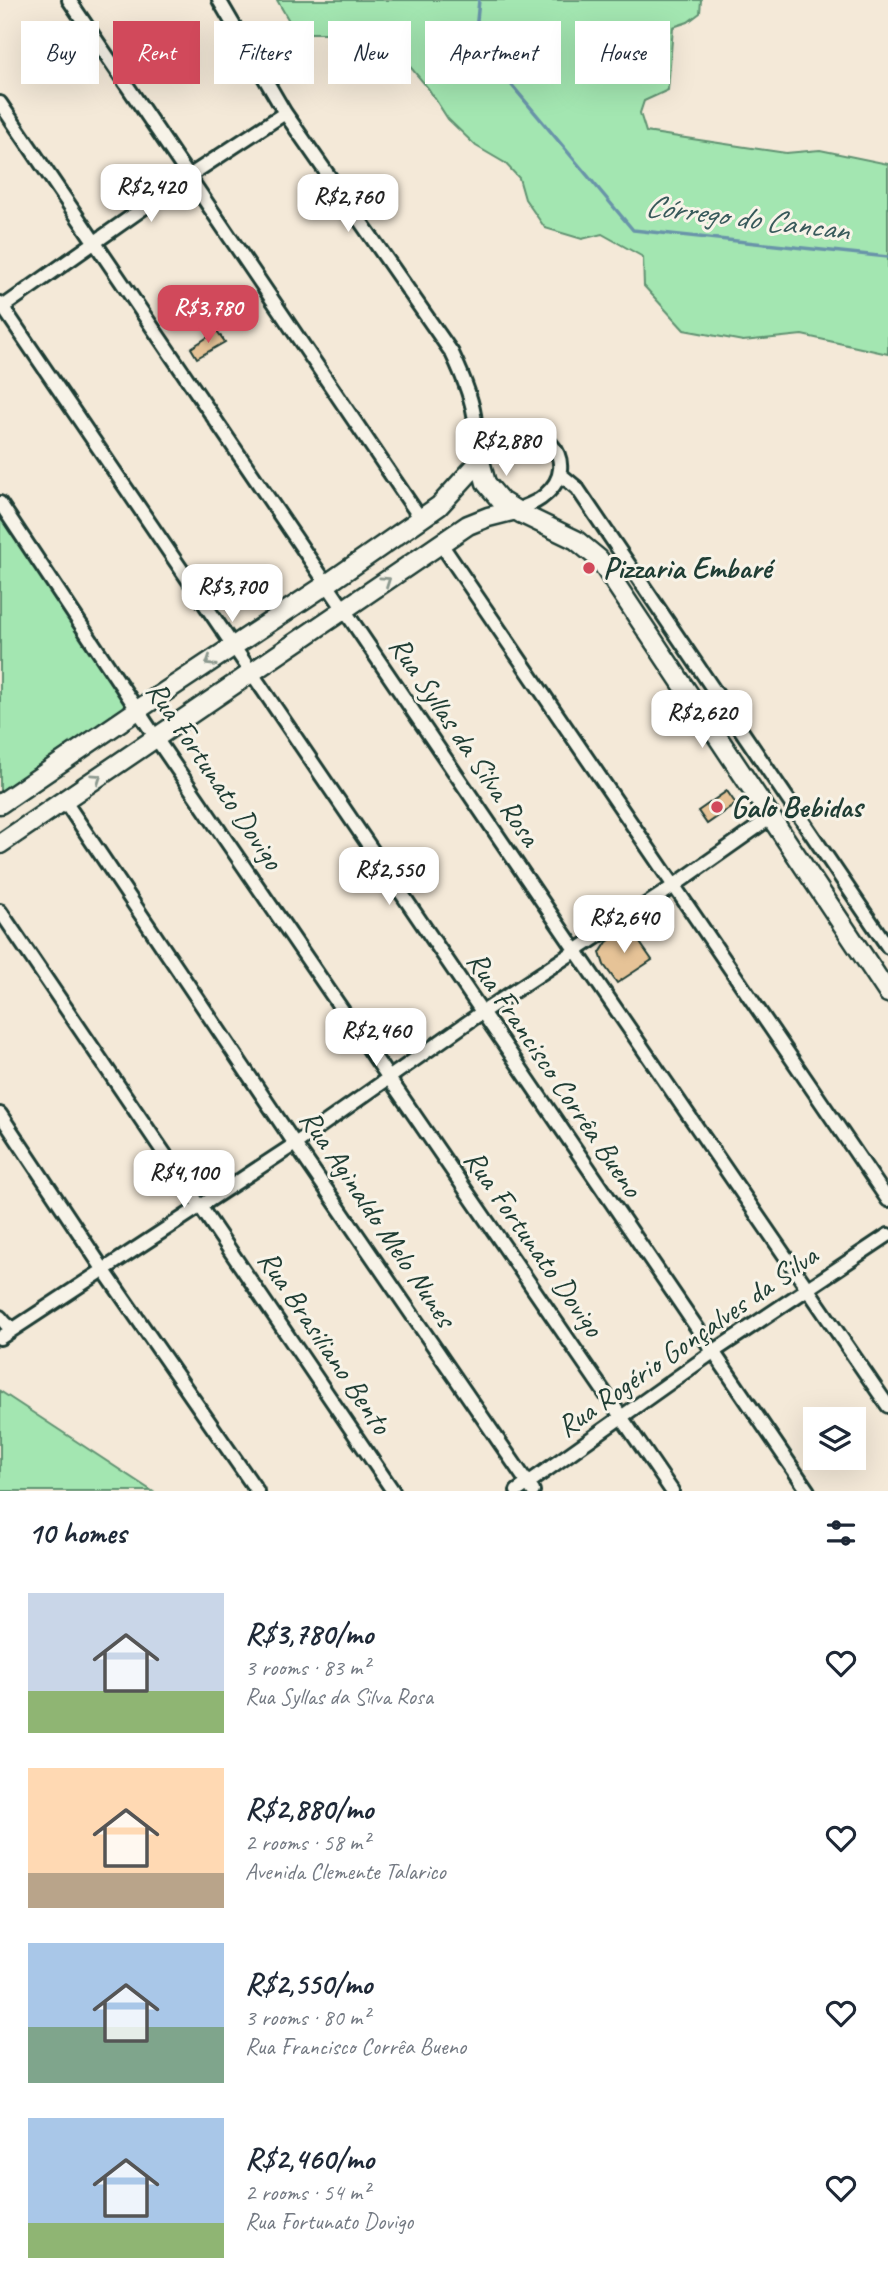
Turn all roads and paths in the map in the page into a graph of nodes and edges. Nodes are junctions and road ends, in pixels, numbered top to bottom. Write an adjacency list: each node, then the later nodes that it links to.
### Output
1 (69, 0): 5 (street)
2 (219, 0): 4 (street)
3 (0, 103): 6 (street, Rua Syllas da Silva Rosa)
4 (285, 113): 5 (street); 8 (street)
5 (189, 176): 6 (street); 12 (street)
6 (96, 242): 7 (street); 14 (street, Rua Syllas da Silva Rosa)
7 (1, 307): 16 (street, Rua Francisco Corrêa Bueno)
8 (480, 461): 9 (street); 11 (street); 12 (street)
9 (560, 474): 11 (street); 26 (street)
10 (0, 503): 18 (street, Rua Fortunato Dovigo)
11 (516, 510): 13 (street); 22 (street)
12 (421, 519): 14 (street)
13 (440, 544): 15 (street, one-way to 13); 24 (street)
14 (327, 584): 15 (street, Rua Syllas da Silva Rosa); 16 (street)
15 (344, 609): 17 (street); 27 (street, Rua Syllas da Silva Rosa)
16 (234, 646): 17 (street, Rua Francisco Corrêa Bueno); 18 (street, one-way to 18)
17 (250, 672): 19 (street); 29 (street, Rua Francisco Corrêa Bueno)
18 (139, 709): 19 (street, Rua Fortunato Dovigo); 21 (street)
19 (157, 738): 20 (street, one-way to 19); 30 (street, Rua Fortunato Dovigo)
20 (64, 800): 23 (street); 32 (street, Rua Aginaldo Melo Nunes)
21 (0, 804)
22 (770, 818): 24 (street); 28 (street)
23 (0, 844)
24 (673, 886): 27 (street); 33 (street)
25 (0, 911): 34 (street, Rua Brasiliano Bento)
26 (888, 947)
27 (576, 951): 29 (street); 37 (street, Rua Syllas da Silva Rosa)
28 (888, 993)
29 (481, 1013): 30 (street); 41 (street, Rua Francisco Corrêa Bueno)
30 (389, 1079): 32 (street); 43 (street, Rua Fortunato Dovigo)
31 (0, 1114): 36 (street)
32 (295, 1144): 34 (street); 44 (street, Rua Aginaldo Melo Nunes)
33 (888, 1200)
34 (202, 1206): 36 (street); 46 (street, Rua Brasiliano Bento)
35 (888, 1235): 37 (street, Rua Rogério Gonçalves da Silva)
36 (103, 1269): 39 (street); 45 (street)
37 (807, 1289): 41 (street, Rua Rogério Gonçalves da Silva); 42 (street, Rua Syllas da Silva Rosa)
38 (0, 1317): 39 (street)
39 (13, 1328): 40 (street)
40 (0, 1338)
41 (713, 1352): 43 (street, Rua Rogério Gonçalves da Silva); 48 (street, Rua Francisco Corrêa Bueno)
42 (888, 1406)
43 (622, 1418): 44 (street, Rua Rogério Gonçalves da Silva); 47 (street, Rua Fortunato Dovigo)
44 (526, 1489)
45 (257, 1491)
46 (393, 1491)
47 (672, 1491)
48 (808, 1491)

